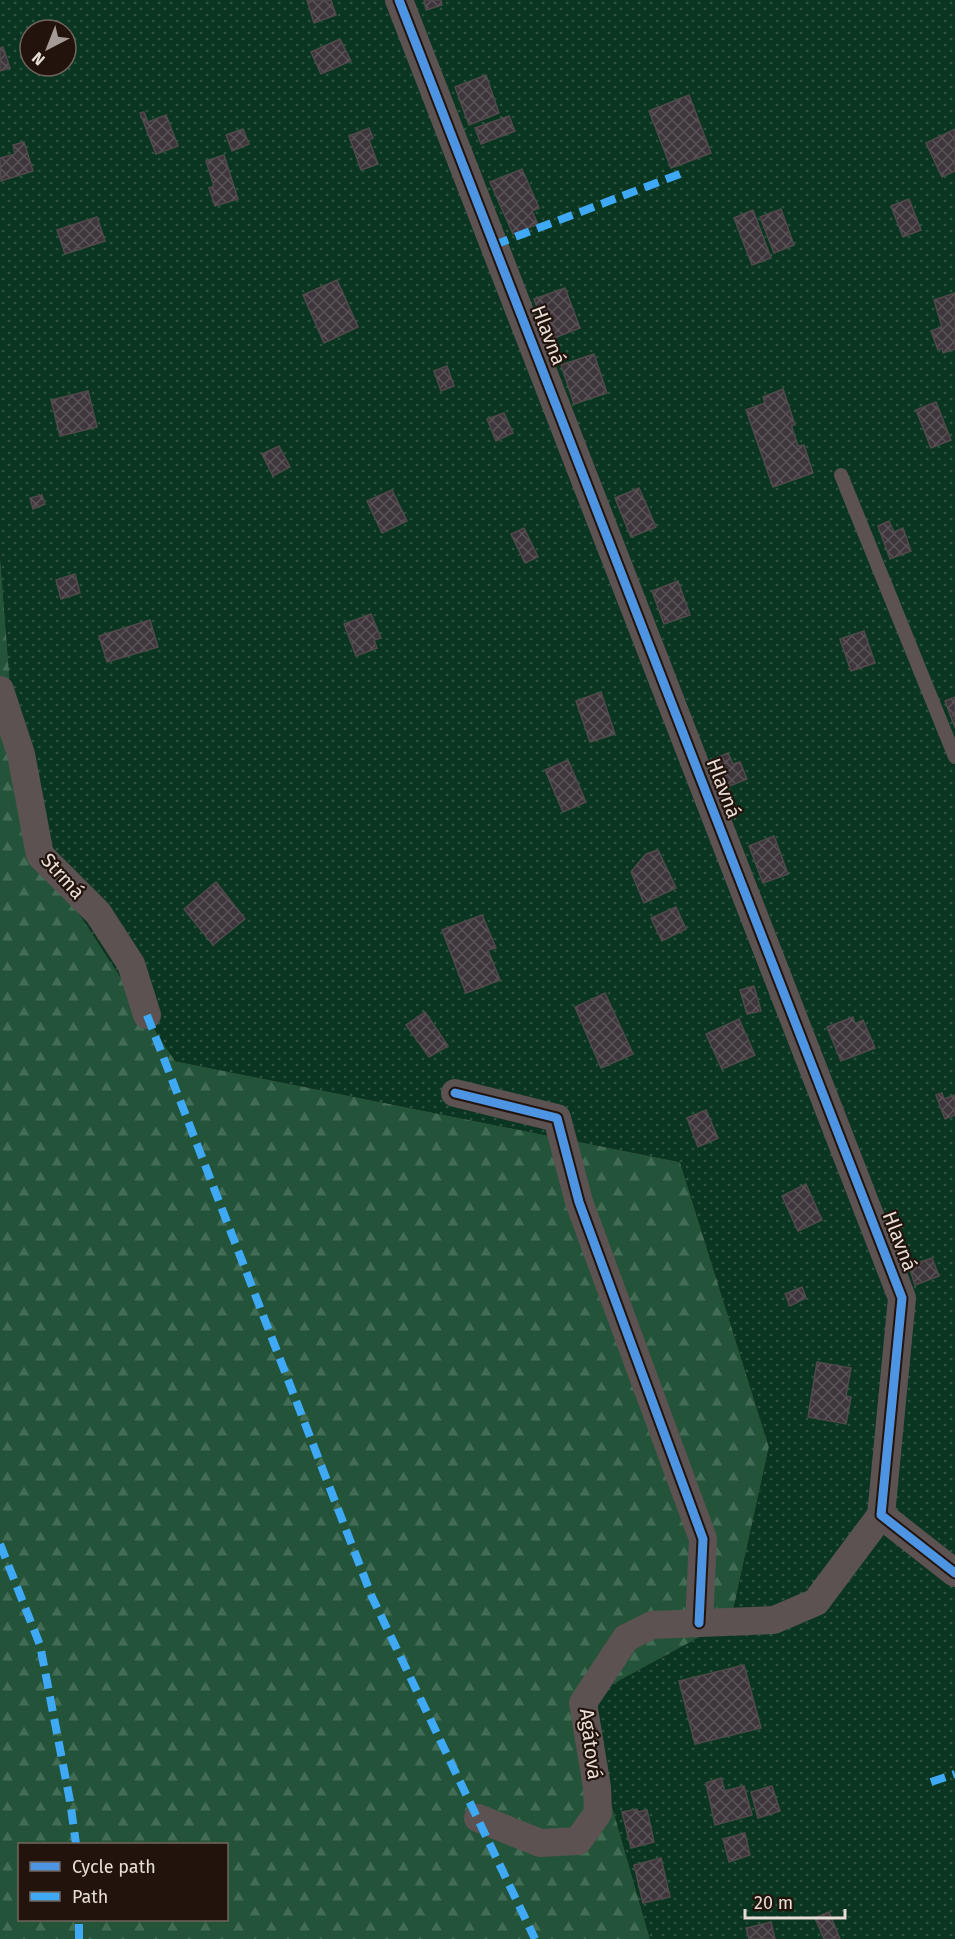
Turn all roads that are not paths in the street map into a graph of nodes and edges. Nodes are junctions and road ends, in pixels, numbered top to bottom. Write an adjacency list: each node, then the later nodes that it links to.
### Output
1 (399, 0): 7 (street, Hlavná)
2 (841, 475): 4 (lane)
3 (0, 690): 5 (street, Strmá)
4 (955, 757)
5 (147, 1016)
6 (455, 1093): 9 (street)
7 (881, 1515): 8 (street); 9 (street, Agátová)
8 (955, 1573)
9 (699, 1623): 10 (street, Agátová)
10 (478, 1818)

